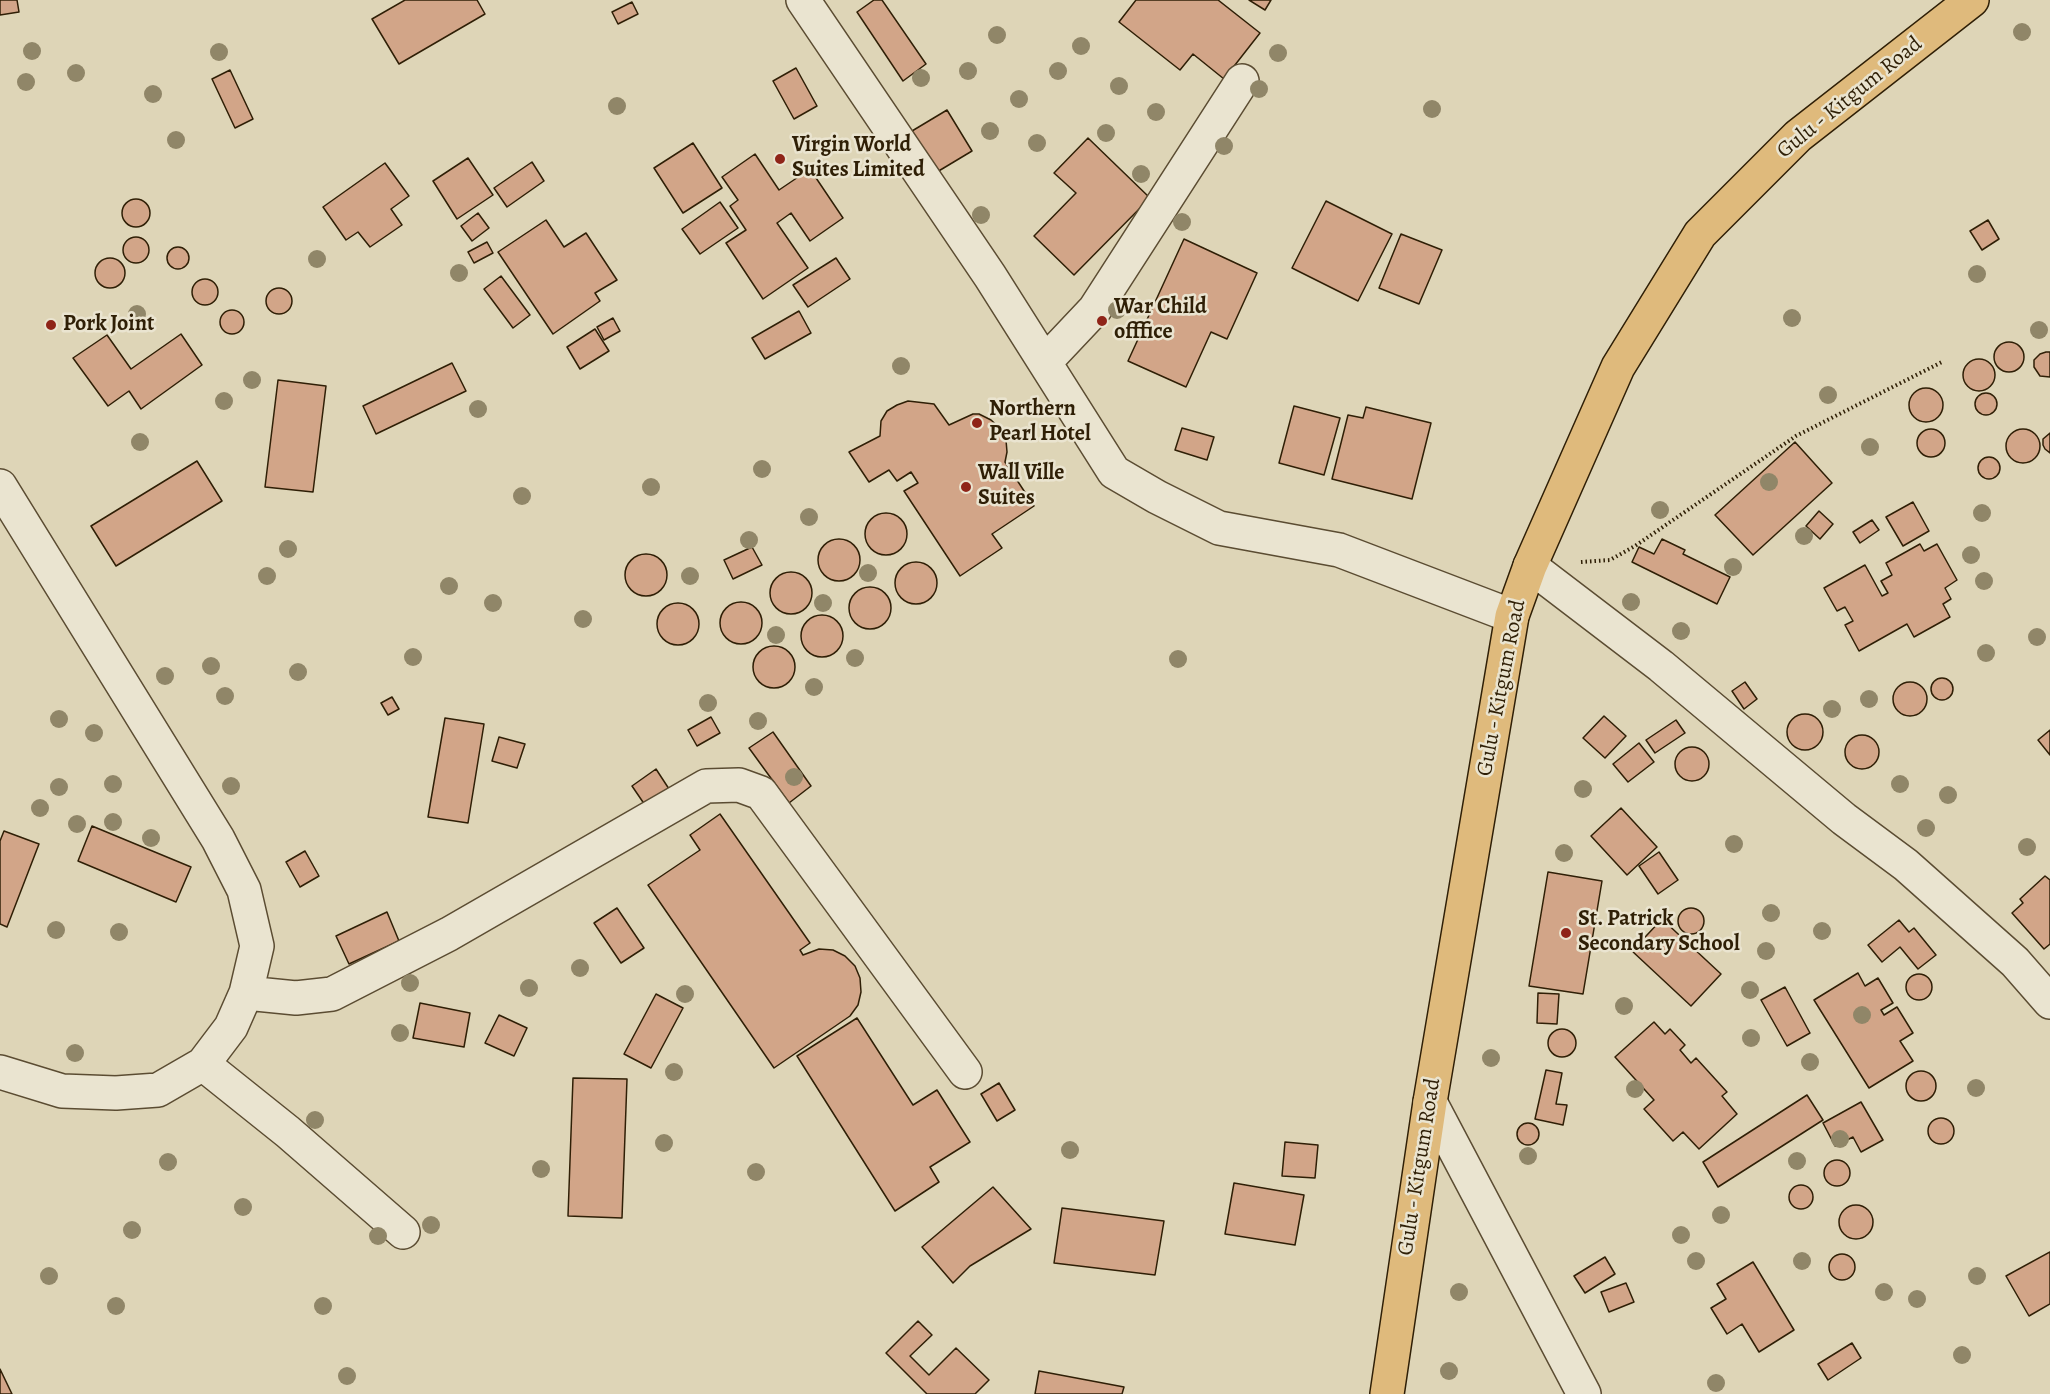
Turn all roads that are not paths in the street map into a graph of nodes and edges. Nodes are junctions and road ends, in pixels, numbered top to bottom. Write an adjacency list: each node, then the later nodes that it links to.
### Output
1 (803, 0): 4 (street)
2 (1972, 0): 6 (main road, Gulu - Kitgum Road)
3 (1242, 81): 4 (street)
4 (1045, 362): 7 (street)
5 (0, 486): 8 (street)
6 (1530, 566): 7 (main road, Gulu - Kitgum Road); 9 (street)
7 (1512, 616): 13 (main road, Gulu - Kitgum Road)
8 (246, 993): 10 (street); 12 (street)
9 (2050, 1002)
10 (203, 1064): 11 (street); 14 (street)
11 (0, 1072)
12 (965, 1072)
13 (1430, 1102): 15 (main road, Gulu - Kitgum Road); 16 (street)
14 (403, 1232)
15 (1387, 1394)
16 (1584, 1394)

